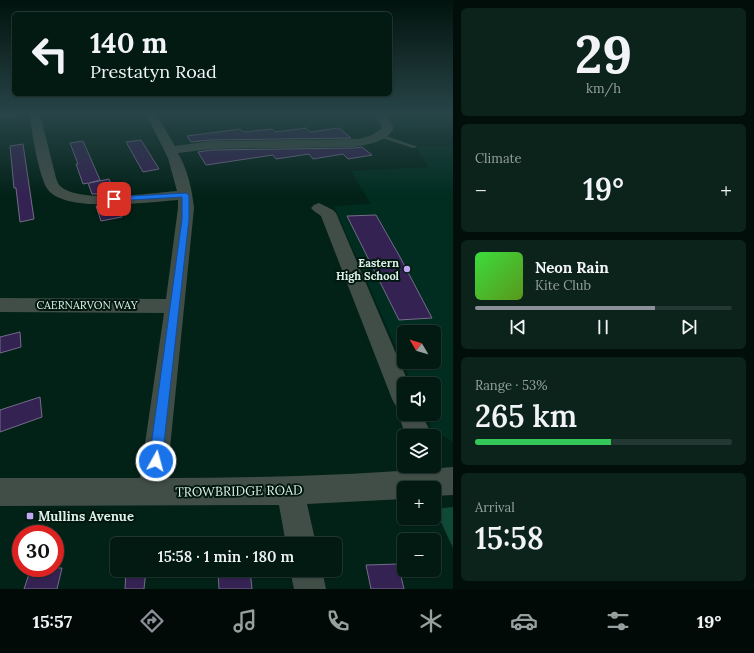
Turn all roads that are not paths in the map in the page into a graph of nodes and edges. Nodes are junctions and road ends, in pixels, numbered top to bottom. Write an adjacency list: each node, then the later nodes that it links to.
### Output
1 (41, 141): 7 (street)
2 (166, 141): 6 (street)
3 (362, 141): 6 (street)
4 (400, 141): 5 (lane)
5 (415, 146)
6 (171, 150): 7 (street)
7 (186, 195): 10 (street)
8 (320, 208): 11 (street)
9 (0, 305): 10 (street, CAERNARVON WAY)
10 (174, 306): 15 (street)
11 (397, 382)
12 (441, 477): 13 (street, TROWBRIDGE ROAD)
13 (290, 490): 15 (street, TROWBRIDGE ROAD); 16 (street)
14 (0, 492): 15 (street, TROWBRIDGE ROAD)
15 (152, 492)
16 (300, 537)
17 (307, 577): 18 (street)
18 (310, 589)

